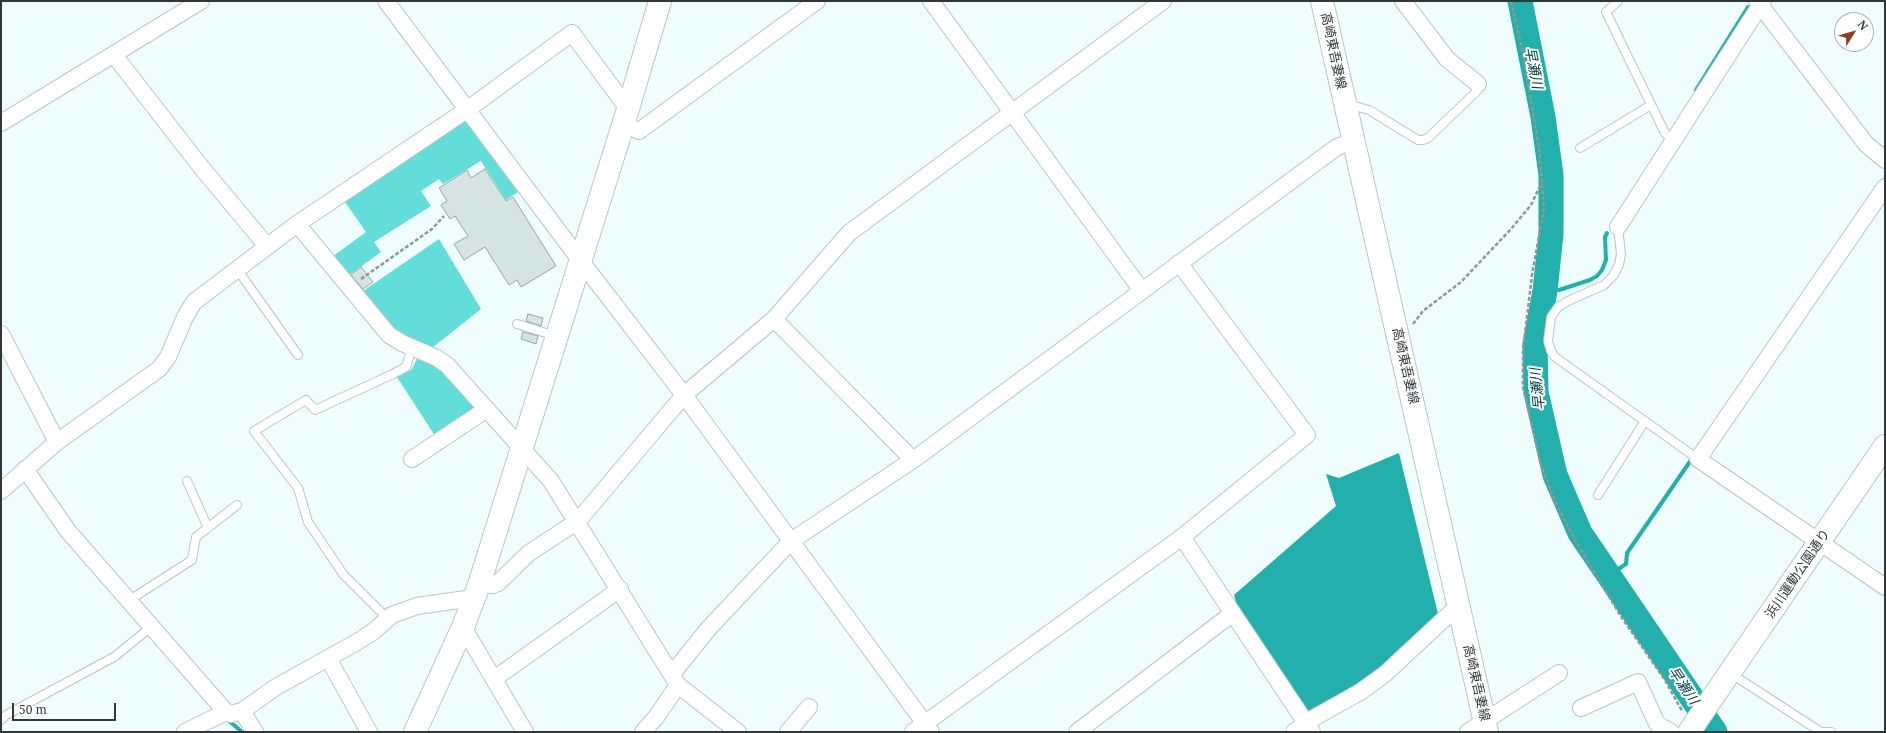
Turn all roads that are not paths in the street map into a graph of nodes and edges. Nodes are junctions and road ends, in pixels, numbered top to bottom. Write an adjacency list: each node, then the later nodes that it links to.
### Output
1 (201, 1): 11 (street)
2 (386, 1): 15 (street)
3 (660, 1): 17 (street)
4 (817, 1): 17 (street)
5 (931, 1): 16 (street)
6 (1163, 1): 16 (street)
7 (1322, 1): 13 (street, 高崎東吾妻線)
8 (1403, 1): 12 (street)
9 (1618, 1): 14 (lane)
10 (1760, 3): 20 (street); 22 (street)
11 (114, 55): 18 (street); 26 (street)
12 (1478, 84): 13 (lane)
13 (1344, 103): 19 (street, 高崎東吾妻線)
14 (1651, 105): 20 (lane); 21 (lane)
15 (468, 109): 17 (street); 24 (street); 27 (street)
16 (1013, 112): 30 (street); 31 (street)
17 (626, 117): 27 (street)
18 (1, 122)
19 (1354, 141): 28 (street); 60 (street, 高崎東吾妻線)
20 (1674, 141): 25 (street)
21 (1580, 148)
22 (1885, 160)
23 (1885, 187): 44 (street)
24 (296, 224): 26 (street); 35 (street)
25 (1618, 227): 39 (lane)
26 (268, 246): 29 (street)
27 (580, 260): 34 (street); 37 (street)
28 (1179, 263): 30 (street); 53 (street)
29 (237, 269): 36 (lane); 40 (street)
30 (1142, 291): 45 (street)
31 (774, 318): 37 (street); 45 (street)
32 (517, 324): 34 (lane)
33 (1, 335): 40 (street)
34 (557, 336): 42 (street)
35 (412, 348): 38 (street); 62 (lane)
36 (298, 355)
37 (684, 395): 51 (street); 54 (street)
38 (487, 409): 42 (street); 43 (street)
39 (1645, 421): 44 (lane); 49 (lane)
40 (57, 442): 46 (street)
41 (1885, 446): 55 (street, 浜川運動公園通り)
42 (522, 449): 51 (street); 58 (street)
43 (412, 459)
44 (1698, 459): 55 (street)
45 (913, 460): 54 (street)
46 (25, 469): 48 (street); 59 (street)
47 (187, 482): 52 (lane)
48 (1, 492)
49 (1598, 495)
50 (237, 505): 52 (lane)
51 (578, 521): 57 (street); 58 (street)
52 (208, 528): 59 (lane)
53 (1182, 537): 61 (street); 77 (street)
54 (791, 541): 69 (street); 77 (street)
55 (1819, 542): 56 (street); 67 (street, 浜川運動公園通り)
56 (1885, 587)
57 (620, 589): 68 (street); 69 (street)
58 (476, 592): 62 (street); 64 (street)
59 (128, 601): 63 (street)
60 (1458, 606): 74 (street); 76 (street, 高崎東吾妻線)
61 (1233, 613): 74 (street); 86 (street)
62 (388, 619): 65 (street)
63 (151, 627): 72 (street); 73 (lane)
64 (463, 627): 68 (street); 81 (street)
65 (328, 658): 72 (street); 80 (street)
66 (1559, 673): 76 (street)
67 (1729, 673): 75 (street, 浜川運動公園通り); 89 (lane)
68 (494, 679): 82 (street)
69 (675, 679): 83 (street); 84 (street)
70 (809, 707): 85 (street)
71 (1581, 708): 88 (street)
72 (234, 711): 78 (street); 79 (street)
73 (1, 720)
74 (1310, 727): 87 (street)
75 (1692, 727)
76 (1480, 728)
77 (923, 729)
78 (185, 732)
79 (255, 732)
80 (369, 732)
81 (415, 732)
82 (525, 732)
83 (643, 732)
84 (738, 732)
85 (788, 732)
86 (1077, 732)
87 (1294, 732)
88 (1671, 732)
89 (1831, 732)

